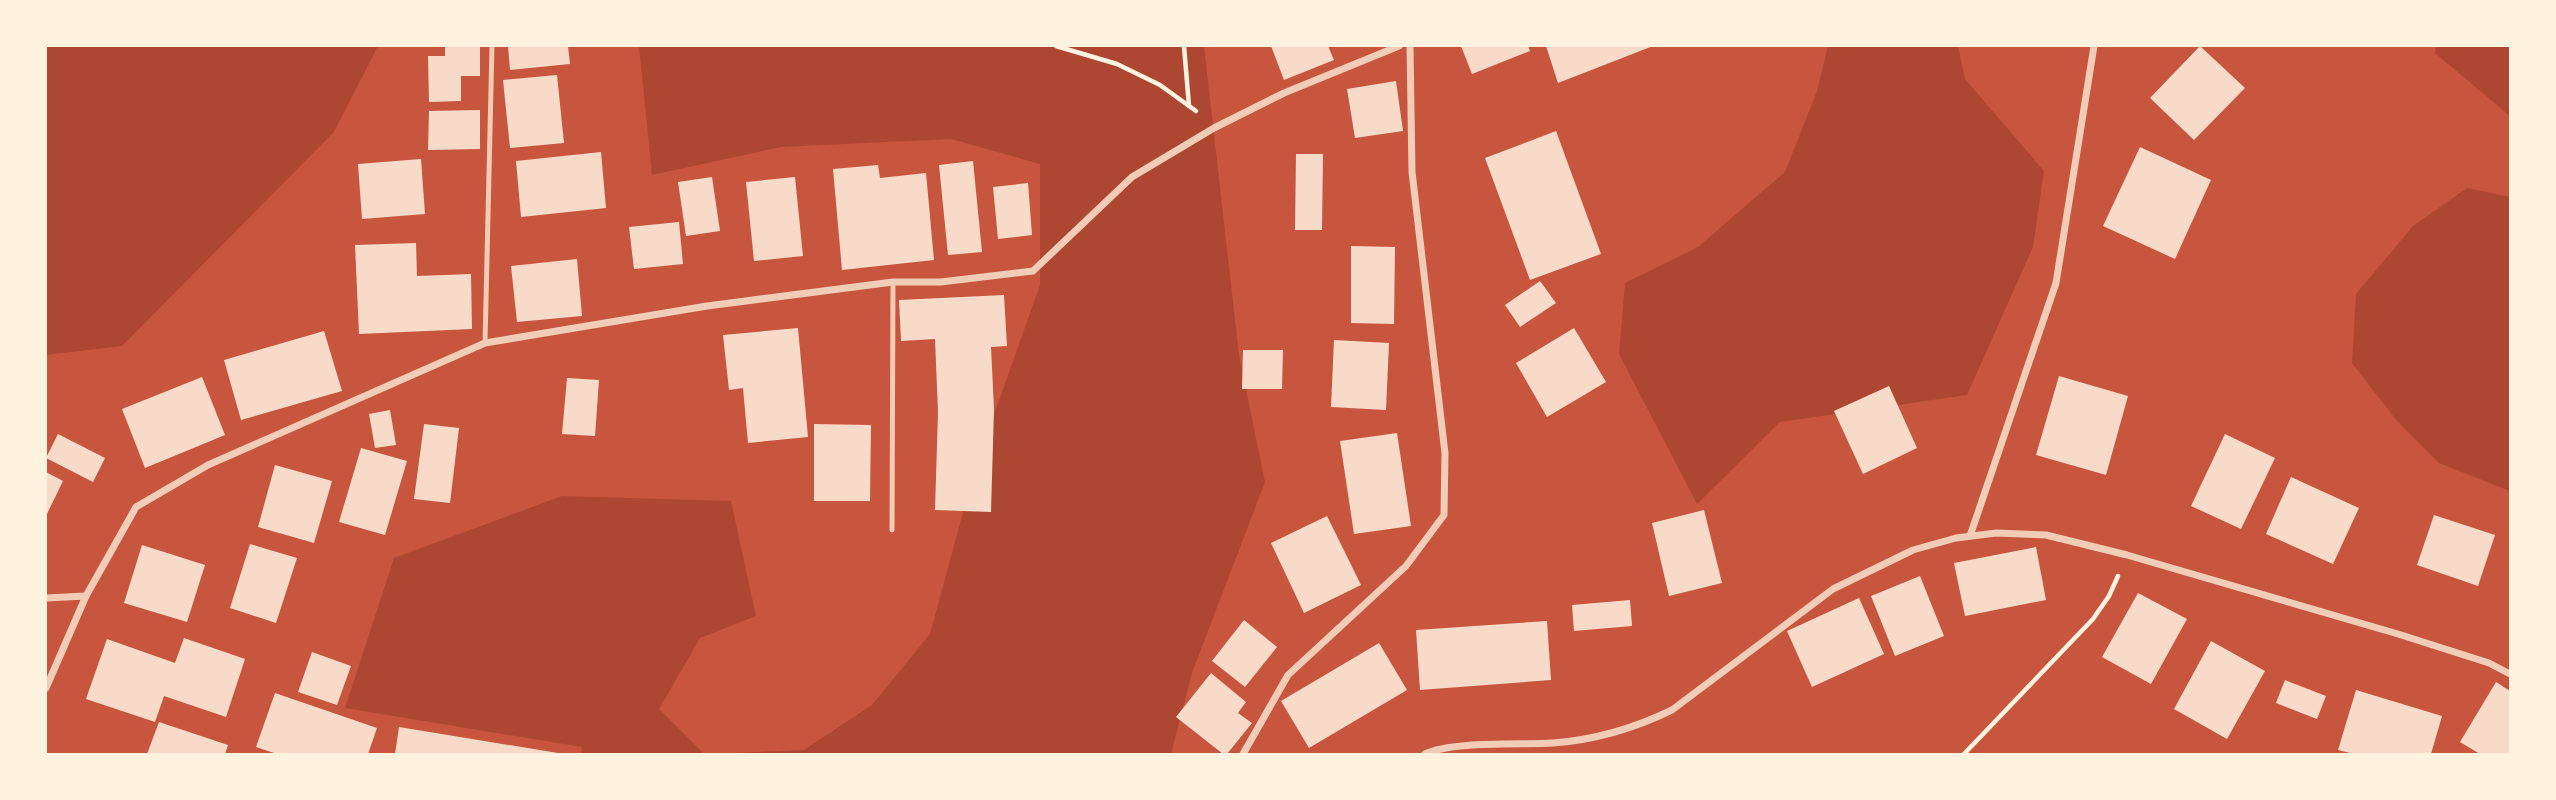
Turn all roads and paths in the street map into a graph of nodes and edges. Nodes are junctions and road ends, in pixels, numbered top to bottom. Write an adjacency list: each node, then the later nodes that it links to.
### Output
1 (492, 46): 10 (lane)
2 (1056, 46): 7 (path)
3 (1184, 46): 7 (path)
4 (1399, 46): 8 (street)
5 (1410, 46): 18 (street)
6 (2094, 46): 12 (street)
7 (1189, 106): 8 (path)
8 (1214, 128): 9 (street)
9 (893, 282): 10 (street); 11 (lane)
10 (485, 343): 14 (street)
11 (892, 530)
12 (1970, 536): 13 (street); 19 (street)
13 (2127, 555): 16 (street); 20 (path)
14 (86, 596): 15 (street); 17 (street)
15 (46, 598)
16 (2511, 674)
17 (46, 688)
18 (1243, 754)
19 (1425, 754)
20 (1964, 754)

